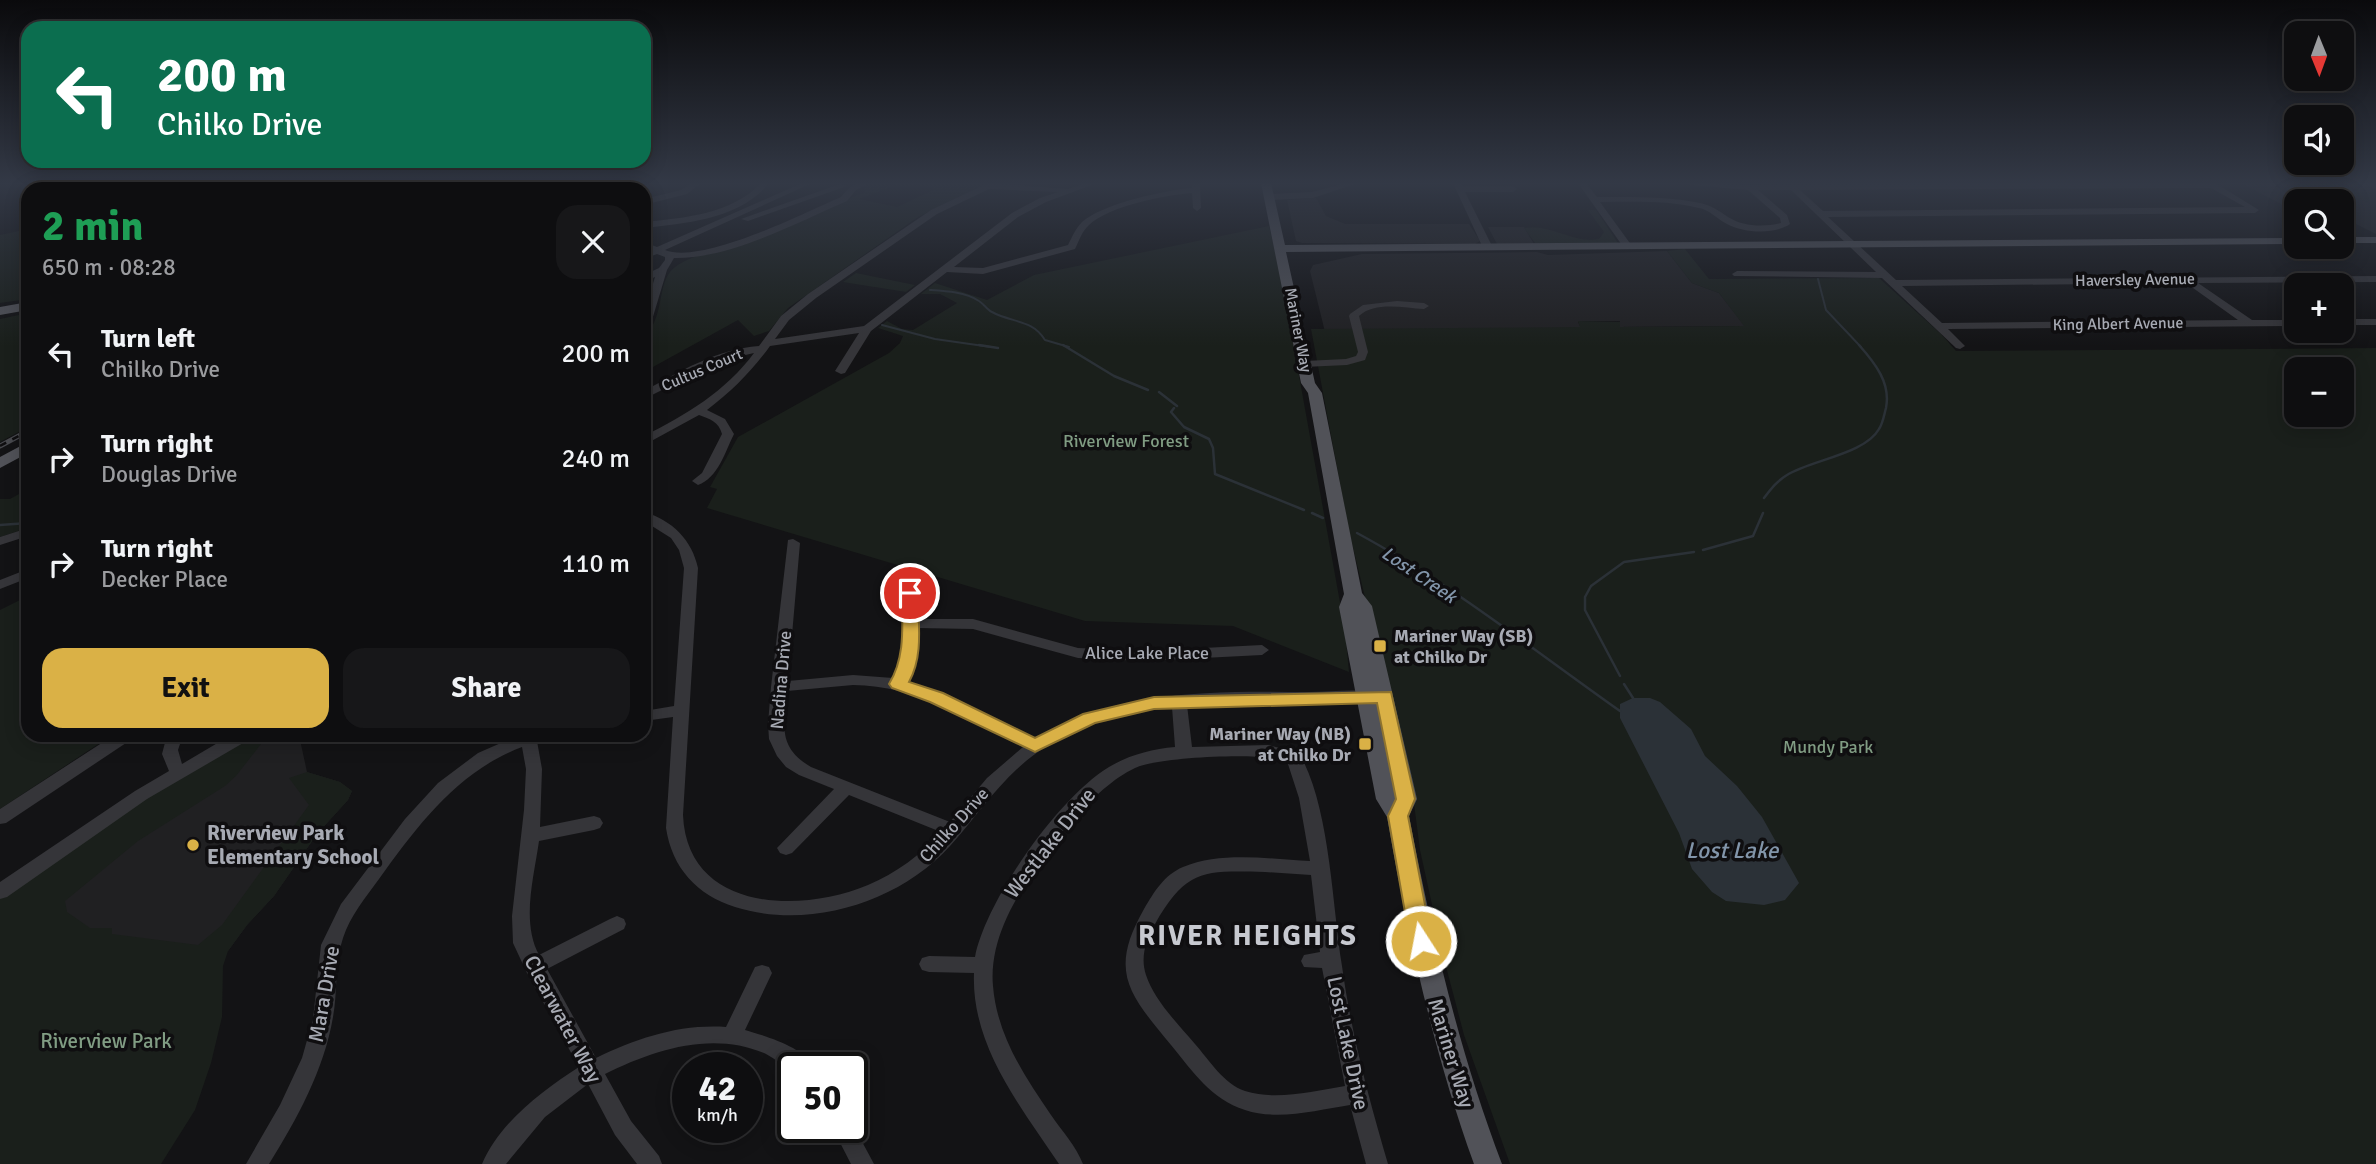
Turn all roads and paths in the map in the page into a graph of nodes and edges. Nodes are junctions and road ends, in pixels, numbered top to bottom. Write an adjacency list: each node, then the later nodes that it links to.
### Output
1 (688, 237): 18 (street)
2 (753, 237): 21 (street)
3 (897, 237): 40 (street)
4 (986, 237): 23 (street)
5 (1078, 237): 23 (street)
6 (1285, 237): 17 (main road, Mariner Way)
7 (1483, 237): 16 (street)
8 (1621, 237): 14 (street)
9 (1846, 237): 13 (street)
10 (2354, 240): 11 (main road)
11 (2376, 240)
12 (2284, 241): 13 (main road)
13 (1853, 244): 14 (main road); 28 (street)
14 (1627, 246): 16 (main road)
15 (651, 248): 18 (street)
16 (1488, 248): 17 (main road)
17 (1288, 249): 42 (main road, Mariner Way)
18 (656, 251): 19 (street); 20 (street)
19 (651, 253)
20 (669, 255): 21 (street); 24 (street)
21 (691, 256): 22 (street)
22 (707, 257)
23 (944, 269): 39 (street)
24 (662, 270): 26 (street); 32 (street)
25 (1737, 274): 28 (street, Haversley Avenue)
26 (651, 276)
27 (2376, 278): 29 (street, Haversley Avenue)
28 (1890, 279): 29 (street, Haversley Avenue); 38 (street)
29 (2187, 280): 36 (street)
30 (1424, 306): 42 (street)
31 (21, 307): 33 (main road)
32 (651, 307)
33 (0, 311)
34 (2354, 322): 35 (street)
35 (2376, 322)
36 (2249, 323): 37 (street, King Albert Avenue); 38 (street, King Albert Avenue)
37 (2284, 323)
38 (1940, 326): 41 (street)
39 (867, 329): 40 (street, Cultus Court); 43 (street)
40 (764, 346): 44 (street, Cultus Court); 45 (street)
41 (1961, 346)
42 (1310, 364): 63 (main road, Mariner Way)
43 (841, 371)
44 (651, 393)
45 (699, 411): 46 (street); 51 (street)
46 (651, 437)
47 (21, 448): 49 (main road)
48 (21, 450): 50 (main road)
49 (0, 457)
50 (0, 463)
51 (698, 481)
52 (651, 520): 65 (street, Chilko Drive)
53 (21, 534): 54 (street)
54 (0, 541)
55 (793, 543): 62 (street, Nadina Drive)
56 (21, 576): 58 (street)
57 (912, 580): 59 (street)
58 (0, 585)
59 (911, 623): 60 (street, Alice Lake Place); 61 (street)
60 (1262, 650)
61 (898, 684): 62 (street); 72 (street)
62 (779, 687): 76 (street, Nadina Drive)
63 (1376, 697): 64 (street, Chilko Drive); 100 (main road, Mariner Way)
64 (1179, 701): 72 (street, Chilko Drive); 73 (street)
65 (681, 710): 66 (street); 79 (street, Chilko Drive)
66 (651, 715)
67 (115, 742): 77 (street)
68 (172, 742): 75 (street)
69 (232, 742): 75 (street)
70 (518, 742): 94 (street, Mara Drive)
71 (530, 742): 80 (street, Clearwater Way)
72 (1035, 746): 79 (street, Chilko Drive)
73 (1184, 753): 74 (street, Westlake Drive); 86 (street, Westlake Drive)
74 (1293, 757): 82 (street, Lost Lake Drive)
75 (179, 772): 83 (street)
76 (846, 788): 79 (street, Nadina Drive); 81 (street)
77 (0, 818)
78 (594, 823): 80 (street)
79 (953, 830)
80 (529, 836): 87 (street, Clearwater Way)
81 (786, 848)
82 (1318, 868): 92 (street, Lost Lake Drive); 92 (street)
83 (0, 892)
84 (617, 925): 87 (street)
85 (929, 964): 86 (street)
86 (983, 965): 98 (street, Westlake Drive)
87 (534, 967): 91 (street, Clearwater Way)
88 (762, 974): 89 (street)
89 (732, 1035): 90 (street); 91 (street)
90 (780, 1052)
91 (589, 1070): 95 (street); 96 (street, Clearwater Way)
92 (1357, 1094): 99 (street, Lost Lake Drive)
93 (852, 1143): 97 (street)
94 (257, 1164)
95 (493, 1164)
96 (651, 1164)
97 (863, 1164)
98 (1072, 1164)
99 (1377, 1164)
100 (1488, 1164)

